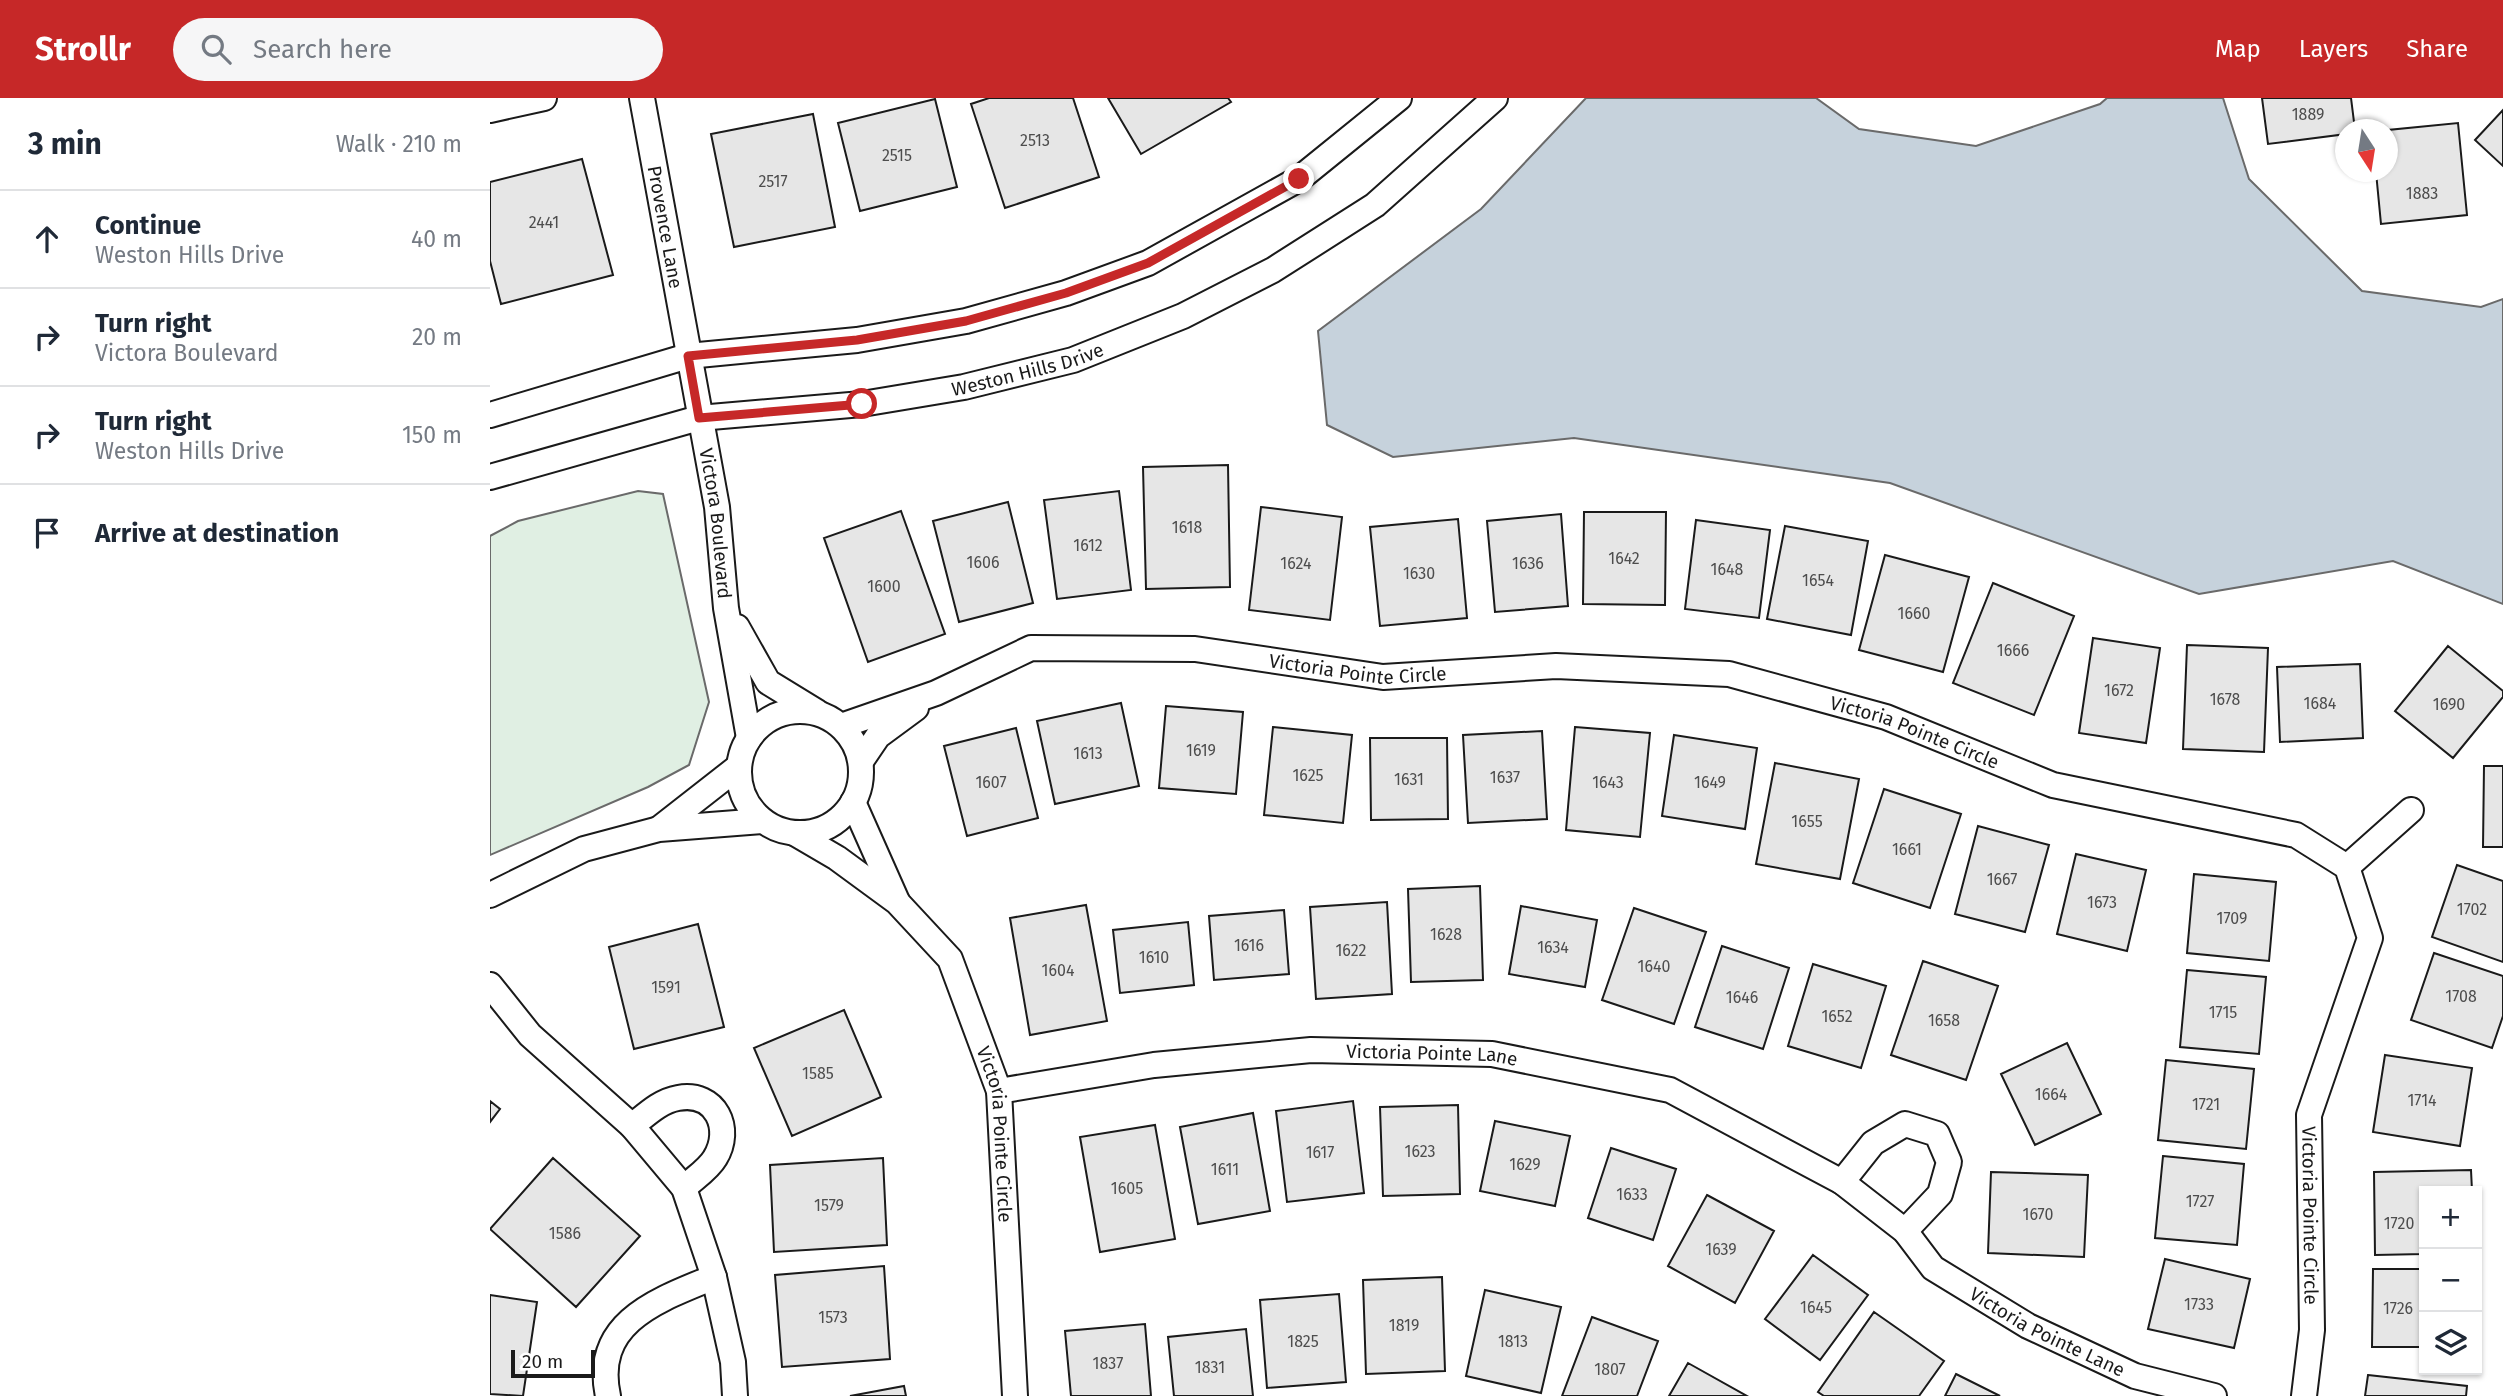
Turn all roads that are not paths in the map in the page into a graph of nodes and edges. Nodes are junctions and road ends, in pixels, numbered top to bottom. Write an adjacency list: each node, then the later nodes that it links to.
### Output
1 (544, 98): 5 (street)
2 (642, 98): 6 (street, Provence Lane)
3 (1399, 98): 6 (street)
4 (1495, 98): 8 (street, Weston Hills Drive)
5 (490, 110)
6 (688, 356): 7 (street); 8 (street, Victora Boulevard)
7 (490, 415)
8 (699, 418): 9 (street, Weston Hills Drive); 10 (street, Victora Boulevard)
9 (490, 477)
10 (726, 608): 12 (street, Victora Boulevard); 13 (street, Victora Boulevard)
11 (936, 693): 12 (street, Victoria Pointe Circle); 14 (street, Victoria Pointe Circle); 21 (street, Victoria Pointe Circle)
12 (831, 720): 13 (street); 14 (street)
13 (749, 738): 15 (street)
14 (861, 761): 16 (street)
15 (738, 767): 18 (street); 19 (street)
16 (853, 802): 20 (street); 23 (street, Victoria Pointe Circle)
17 (2411, 810): 21 (street)
18 (762, 821): 19 (street); 20 (street)
19 (659, 829): 22 (street)
20 (796, 834): 23 (street, Victoria Pointe Circle)
21 (2347, 867): 35 (street, Victoria Pointe Circle)
22 (490, 895)
23 (897, 902): 25 (street, Victoria Pointe Circle)
24 (490, 985): 26 (street)
25 (999, 1091): 27 (street, Victoria Pointe Lane); 33 (street, Victoria Pointe Circle)
26 (632, 1126): 28 (street); 28 (street)
27 (1842, 1182): 29 (street, Victoria Pointe Lane); 29 (street)
28 (684, 1188): 30 (street)
29 (1905, 1230): 34 (street, Victoria Pointe Lane)
30 (714, 1277): 31 (street); 32 (street)
31 (608, 1396)
32 (735, 1396)
33 (1015, 1396)
34 (2214, 1396)
35 (2304, 1396)

